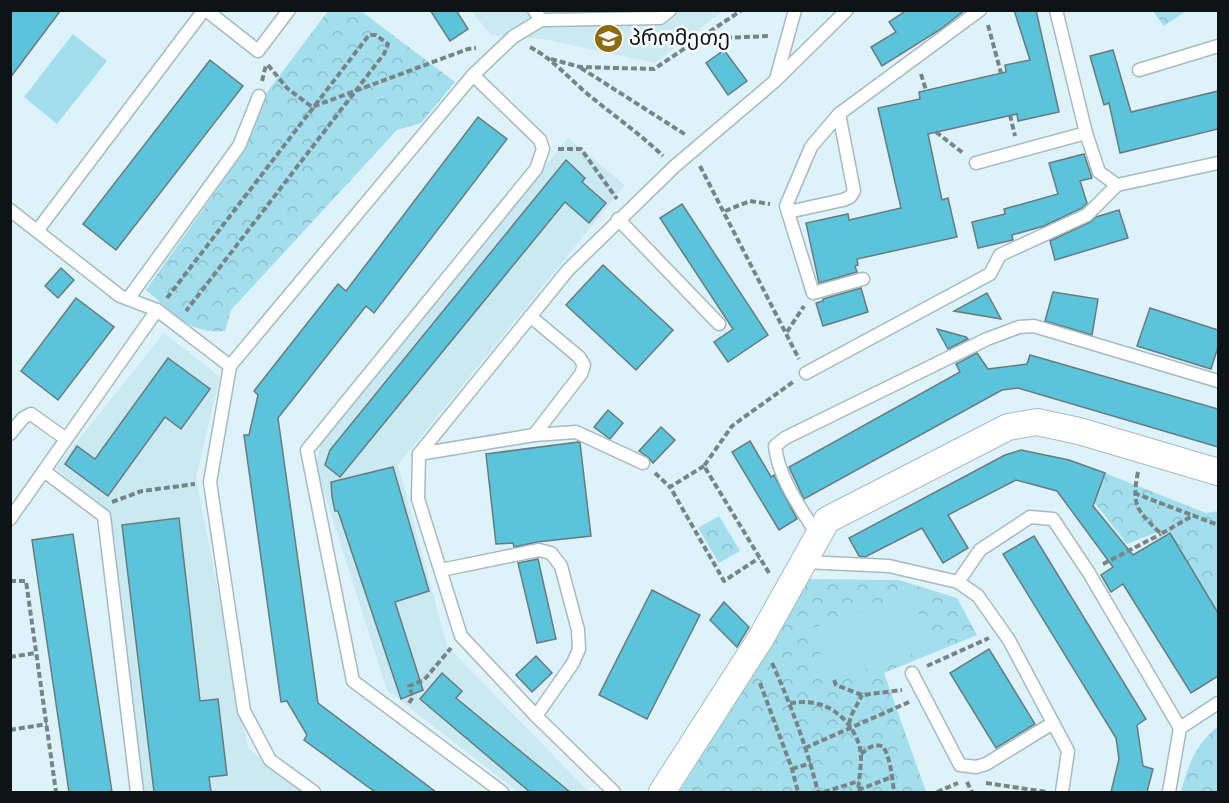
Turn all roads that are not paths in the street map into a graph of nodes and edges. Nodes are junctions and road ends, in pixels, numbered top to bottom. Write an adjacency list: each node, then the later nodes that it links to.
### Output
1 (205, 10): 2 (lane); 22 (lane)
2 (289, 10)
3 (670, 10): 8 (lane)
4 (795, 10): 12 (lane)
5 (847, 10): 12 (lane)
6 (1056, 10): 15 (lane)
7 (983, 15): 14 (lane)
8 (538, 16): 11 (lane)
9 (1218, 46): 10 (lane)
10 (1139, 70)
11 (473, 75): 28 (lane); 50 (lane)
12 (775, 81): 21 (lane)
13 (259, 96): 24 (lane)
14 (839, 114): 19 (lane); 19 (lane)
15 (1086, 134): 16 (lane); 18 (lane)
16 (976, 163)
17 (1218, 163): 18 (lane)
18 (1117, 185): 29 (lane)
19 (787, 209): 23 (lane)
20 (10, 210): 22 (lane)
21 (618, 219): 26 (lane); 27 (lane)
22 (37, 231): 24 (lane)
23 (863, 279)
24 (128, 299): 25 (lane)
25 (157, 310): 28 (lane); 33 (lane)
26 (530, 316): 32 (lane); 34 (lane)
27 (719, 324)
28 (230, 366): 49 (lane)
29 (806, 373)
30 (1218, 381): 39 (lane)
31 (10, 434): 33 (lane)
32 (534, 435): 34 (lane); 35 (lane)
33 (66, 439): 36 (lane)
34 (419, 454): 41 (lane)
35 (643, 463)
36 (44, 471): 38 (lane); 48 (lane)
37 (1218, 472): 39 (street)
38 (10, 519)
39 (818, 536): 40 (street)
40 (805, 561): 42 (lane); 52 (street)
41 (441, 570): 45 (lane); 45 (lane)
42 (958, 582): 46 (lane); 47 (lane)
43 (912, 673): 46 (lane)
44 (1218, 703): 47 (lane)
45 (536, 716): 51 (lane)
46 (1053, 723): 53 (lane)
47 (1180, 728): 54 (lane)
48 (137, 792)
49 (314, 792)
50 (502, 792)
51 (614, 792)
52 (662, 792)
53 (1062, 792)
54 (1169, 792)

